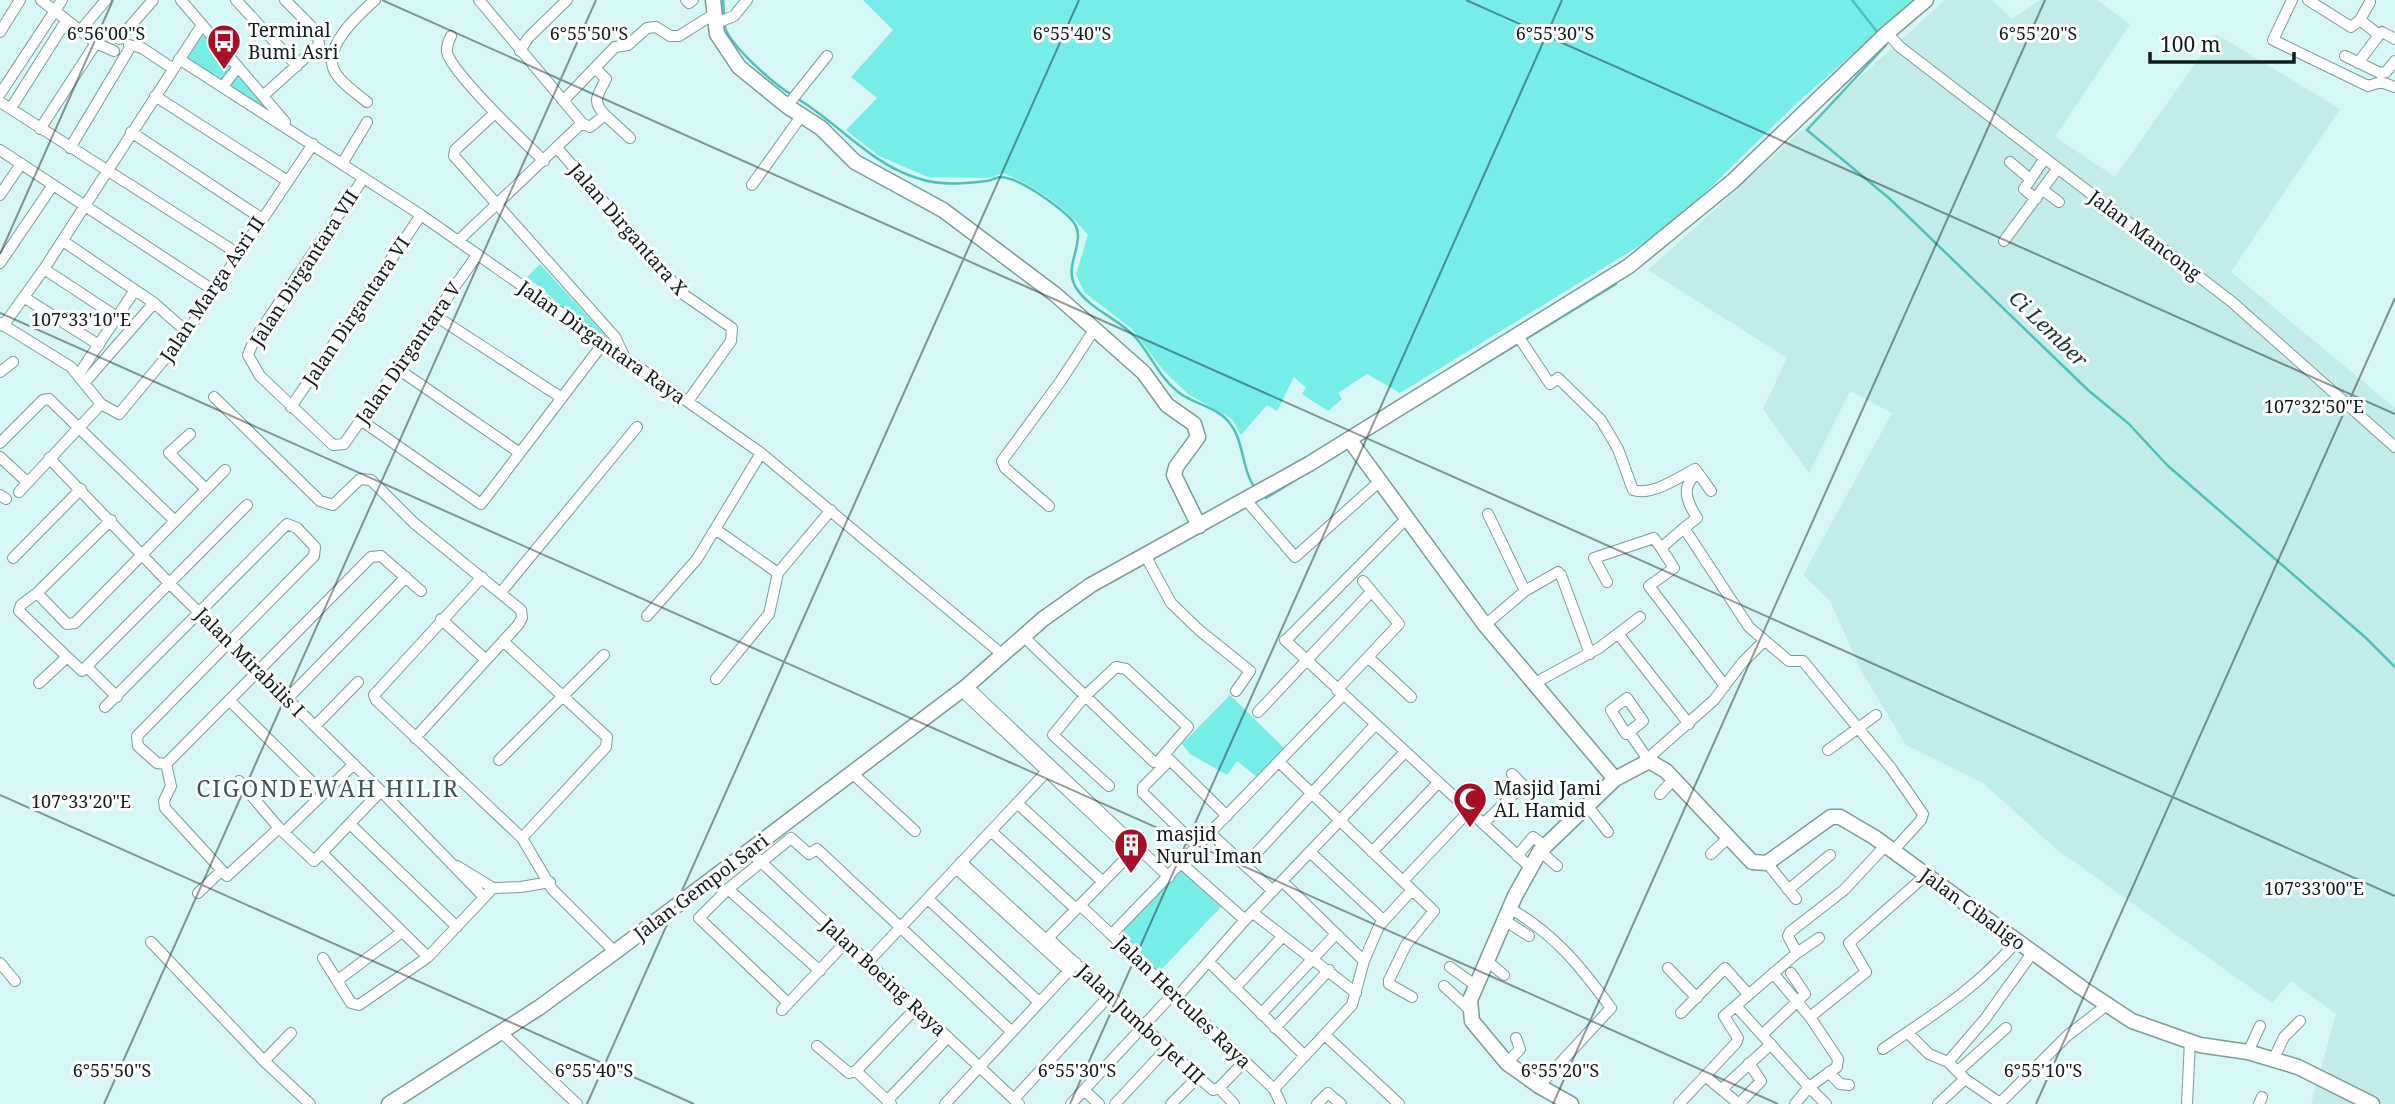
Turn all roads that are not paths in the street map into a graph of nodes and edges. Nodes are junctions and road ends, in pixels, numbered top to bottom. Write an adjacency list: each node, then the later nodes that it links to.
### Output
1 (20, 0): 25 (street)
2 (41, 0): 19 (street)
3 (62, 0): 19 (street)
4 (106, 0): 24 (street)
5 (153, 0): 32 (street)
6 (181, 0): 23 (street)
7 (236, 0): 40 (street)
8 (285, 0): 40 (street)
9 (479, 0): 34 (street)
10 (567, 0): 34 (street)
11 (686, 0): 12 (street)
12 (693, 0)
13 (747, 0): 20 (street)
14 (1926, 0): 29 (street, Jalan Gempol Sari)
15 (2292, 0): 44 (street)
16 (2308, 0): 21 (street)
17 (374, 1): 50 (street)
18 (2370, 2): 21 (street)
19 (54, 10): 22 (street); 45 (street)
20 (718, 16): 33 (street); 51 (street)
21 (2360, 20): 26 (street)
22 (66, 21): 24 (street); 52 (street)
23 (202, 25): 38 (street); 41 (street)
24 (79, 31): 31 (street)
25 (0, 32)
26 (2379, 34): 30 (street); 39 (street)
27 (612, 35): 33 (street)
28 (451, 36): 53 (street)
29 (1888, 38): 66 (street, Jalan Mancong); 101 (street, Jalan Gempol Sari)
30 (2395, 39)
31 (96, 43): 32 (street); 58 (street)
32 (125, 45): 38 (street, Jalan Dirgantara Raya); 63 (street)
33 (615, 47): 42 (street)
34 (520, 51): 48 (street)
35 (827, 56): 51 (street)
36 (2345, 56): 39 (street)
37 (2395, 61): 39 (street)
38 (175, 63): 43 (street, Jalan Dirgantara Raya); 46 (street)
39 (2358, 63)
40 (297, 66): 47 (street)
41 (238, 67): 43 (street); 47 (street)
42 (595, 68): 48 (street); 54 (street)
43 (223, 86): 59 (street, Jalan Dirgantara Raya)
44 (2395, 87)
45 (0, 94)
46 (155, 96): 60 (street); 75 (street)
47 (263, 96): 59 (street)
48 (564, 100): 57 (street)
49 (0, 102): 52 (street)
50 (367, 102)
51 (791, 102): 55 (street)
52 (10, 108): 58 (street)
53 (495, 113): 67 (street); 81 (street)
54 (605, 115): 57 (street); 61 (street)
55 (802, 115): 77 (street); 99 (street)
56 (367, 122): 70 (street)
57 (582, 123): 64 (street)
58 (40, 129): 63 (street)
59 (292, 130): 62 (street, Jalan Dirgantara Raya)
60 (131, 132): 72 (street); 84 (street)
61 (630, 138)
62 (313, 144): 70 (street, Jalan Dirgantara Raya); 75 (street, Jalan Marga Asri II)
63 (70, 148): 72 (street)
64 (558, 149): 67 (street); 111 (street, Jalan Dirgantara X)
65 (0, 150): 69 (street)
66 (2045, 158): 71 (street, Jalan Mancong); 74 (street)
67 (544, 161): 81 (street)
68 (2010, 162): 74 (street)
69 (21, 164): 76 (street); 79 (street)
70 (342, 164): 73 (street, Jalan Dirgantara Raya)
71 (2058, 168): 78 (street); 119 (street, Jalan Mancong)
72 (108, 170): 82 (street); 88 (street)
73 (363, 179): 83 (street, Jalan Dirgantara Raya); 113 (street, Jalan Dirgantara VII)
74 (2030, 179): 78 (street)
75 (286, 180): 84 (street, Jalan Marga Asri II)
76 (53, 185): 82 (street); 90 (street)
77 (752, 186)
78 (2039, 194): 80 (street); 87 (street)
79 (0, 195)
80 (2059, 202)
81 (497, 204): 86 (street); 104 (street)
82 (86, 206): 85 (street); 93 (street)
83 (421, 215): 86 (street, Jalan Dirgantara Raya); 113 (street, Jalan Dirgantara VI)
84 (261, 218): 88 (street, Jalan Marga Asri II)
85 (63, 241): 91 (street); 92 (street)
86 (458, 241): 89 (street, Jalan Dirgantara Raya)
87 (2004, 241)
88 (237, 253): 93 (street, Jalan Marga Asri II)
89 (477, 255): 96 (street, Jalan Dirgantara V); 103 (street, Jalan Dirgantara Raya)
90 (0, 263)
91 (44, 269): 94 (street); 97 (street)
92 (135, 290): 95 (street); 97 (street)
93 (213, 290): 100 (street, Jalan Marga Asri II)
94 (25, 298): 98 (street); 102 (street)
95 (154, 303): 100 (street); 108 (street)
96 (434, 315): 106 (street, Jalan Dirgantara V); 110 (street)
97 (117, 317): 102 (street)
98 (2, 324): 108 (street)
99 (1094, 330): 136 (street); 142 (street)
100 (187, 332): 112 (street, Jalan Marga Asri II)
101 (1521, 340): 120 (street, Jalan Gempol Sari); 127 (street)
102 (99, 345): 108 (street)
103 (602, 345): 104 (street, Jalan Dirgantara Raya); 110 (street)
104 (626, 361): 111 (street, Jalan Dirgantara Raya)
105 (13, 362): 107 (street)
106 (398, 369): 114 (street, Jalan Dirgantara V); 122 (street)
107 (0, 372)
108 (82, 378): 112 (street)
109 (214, 397): 151 (street)
110 (562, 398): 122 (street)
111 (688, 401): 123 (street, Jalan Dirgantara Raya)
112 (101, 404): 115 (street)
113 (291, 407): 121 (street, Jalan Dirgantara VII)
114 (362, 421): 121 (street, Jalan Dirgantara V); 122 (street)
115 (79, 427): 118 (street); 125 (street); 141 (street)
116 (637, 427): 156 (street)
117 (190, 434): 131 (street)
118 (0, 443)
119 (2394, 443)
120 (1353, 444): 128 (street); 134 (street, Jalan Gempol Sari)
121 (337, 446)
122 (520, 453)
123 (761, 453): 137 (street, Jalan Dirgantara Raya); 144 (street)
124 (0, 457): 129 (street)
125 (49, 458): 129 (street); 130 (street, Jalan Mirabilis I)
126 (225, 470): 131 (street)
127 (1698, 474): 132 (street); 143 (street)
128 (1380, 481): 134 (street); 139 (street)
129 (27, 482): 133 (street)
130 (80, 489): 140 (street, Jalan Mirabilis I); 148 (street)
131 (205, 489): 141 (street)
132 (1711, 491)
133 (19, 492)
134 (1249, 498): 142 (street, Jalan Gempol Sari)
135 (247, 505): 153 (street)
136 (1049, 506)
137 (831, 510): 149 (street); 172 (street, Jalan Dirgantara Raya)
138 (1488, 514): 157 (street)
139 (1407, 518): 164 (street); 176 (street)
140 (111, 520): 146 (street, Jalan Mirabilis I); 159 (street)
141 (174, 520): 146 (street)
142 (1199, 526): 147 (street, Jalan Gempol Sari)
143 (1684, 528): 145 (street); 169 (street)
144 (715, 529): 149 (street); 161 (street)
145 (1661, 548): 154 (street); 183 (street)
146 (141, 553): 153 (street, Jalan Mirabilis I); 159 (street)
147 (1145, 555): 166 (street, Jalan Gempol Sari); 185 (street)
148 (13, 558)
149 (778, 573): 179 (street)
150 (407, 577): 155 (street); 178 (street); 192 (street)
151 (482, 577): 156 (street); 163 (street)
152 (1363, 581): 158 (street)
153 (168, 582): 160 (street, Jalan Mirabilis I); 177 (street)
154 (1607, 582)
155 (421, 591)
156 (502, 591): 168 (street)
157 (1525, 591): 164 (street); 170 (street)
158 (1371, 592): 173 (street); 176 (street)
159 (37, 593): 174 (street)
160 (199, 611): 167 (street, Jalan Mirabilis I); 167 (street); 188 (street)
161 (647, 616)
162 (1640, 617): 165 (street)
163 (442, 619): 175 (street); 201 (street)
164 (1485, 625): 182 (street)
165 (1619, 635): 170 (street); 196 (street)
166 (1024, 638): 172 (street, Jalan Gempol Sari); 189 (street)
167 (228, 641): 178 (street, Jalan Mirabilis I); 207 (street)
168 (503, 641): 175 (street); 187 (street)
169 (1763, 642): 183 (street); 199 (street)
170 (1590, 654): 182 (street)
171 (604, 655): 187 (street)
172 (1003, 655): 184 (street, Jalan Gempol Sari)
173 (1368, 657): 186 (street); 190 (street)
174 (66, 658): 177 (street); 181 (street)
175 (486, 660): 201 (street)
176 (1307, 660): 186 (street); 194 (street)
177 (87, 667): 188 (street)
178 (258, 670): 191 (street); 192 (street, Jalan Mirabilis I)
179 (716, 679)
180 (358, 682): 198 (street)
181 (39, 683)
182 (1534, 684): 212 (street)
183 (1725, 686): 196 (street)
184 (964, 688): 209 (street); 210 (street, Jalan Gempol Sari)
185 (1236, 691)
186 (1340, 692): 197 (street); 206 (street)
187 (563, 695): 204 (street); 234 (street)
188 (117, 697): 193 (street)
189 (1084, 697): 189 (street); 216 (street)
190 (1411, 697)
191 (229, 699): 207 (street); 218 (street)
192 (287, 699): 198 (street, Jalan Mirabilis I)
193 (106, 707)
194 (1258, 712)
195 (1876, 715): 199 (street)
196 (1689, 724): 205 (street)
197 (1375, 725): 203 (street); 219 (street)
198 (315, 726): 208 (street, Jalan Mirabilis I)
199 (1856, 729): 202 (street); 236 (street)
200 (1629, 732): 205 (street)
201 (415, 737): 234 (street)
202 (1828, 750)
203 (1405, 752): 215 (street); 225 (street)
204 (499, 760)
205 (1649, 761): 212 (street); 213 (street)
206 (1279, 762): 219 (street); 224 (street)
207 (161, 764): 253 (street)
208 (354, 764): 217 (street, Jalan Mirabilis I); 218 (street)
209 (1049, 770): 221 (street); 237 (street)
210 (852, 773): 229 (street); 244 (street, Jalan Gempol Sari)
211 (1512, 774): 227 (street)
212 (1615, 779): 222 (street)
213 (1674, 779): 220 (street); 233 (street)
214 (239, 781): 228 (street)
215 (1438, 783): 223 (street); 239 (street)
216 (1109, 786)
217 (381, 791): 226 (street); 248 (street, Jalan Mirabilis I)
218 (323, 793): 228 (street)
219 (1310, 793): 225 (street); 246 (street)
220 (1660, 794)
221 (1017, 803): 230 (street); 259 (street)
222 (1586, 804): 231 (street); 238 (street)
223 (1468, 812): 227 (street); 258 (street)
224 (1227, 816): 232 (street); 235 (street)
225 (1340, 822): 239 (street); 240 (street)
226 (350, 824): 241 (street); 273 (street)
227 (1483, 824): 245 (street)
228 (282, 830): 241 (street); 253 (street)
229 (915, 831)
230 (990, 831): 250 (street); 269 (street, Jalan Hercules Raya)
231 (1608, 832)
232 (1210, 834): 235 (street); 264 (street)
233 (1728, 836): 242 (street); 247 (street)
234 (522, 838): 256 (street)
235 (1198, 847): 249 (street)
236 (1889, 848): 247 (street, Jalan Cibaligo); 254 (street, Jalan Cibaligo); 287 (street)
237 (1135, 849): 255 (street); 259 (street)
238 (1543, 849): 245 (street); 251 (street); 252 (street)
239 (1372, 852): 258 (street)
240 (1311, 853): 257 (street); 272 (street)
241 (323, 854): 275 (street)
242 (1711, 854)
243 (1830, 855): 263 (street)
244 (755, 856): 261 (street); 274 (street); 284 (street, Jalan Boeing Raya); 285 (street, Jalan Gempol Sari)
245 (1517, 856): 252 (street)
246 (1250, 860)
247 (1767, 863): 263 (street)
248 (453, 864): 260 (street, Jalan Mirabilis I); 266 (street, Jalan Mirabilis I)
249 (1182, 864): 255 (street); 271 (street)
250 (959, 865): 267 (street); 281 (street, Jalan Jumbo Jet III)
251 (1557, 866)
252 (1530, 867): 270 (street)
253 (221, 871): 265 (street)
254 (1926, 875): 282 (street, Jalan Cibaligo); 323 (street)
255 (1169, 877): 276 (street)
256 (550, 881): 260 (street); 285 (street)
257 (1282, 881): 264 (street); 277 (street)
258 (1403, 881): 262 (street)
259 (1103, 882): 269 (street)
260 (493, 888): 266 (street)
261 (729, 888): 300 (street); 300 (street)
262 (1412, 890): 272 (street); 313 (street)
263 (1788, 890): 268 (street)
264 (1273, 891): 271 (street)
265 (198, 893)
266 (483, 896): 273 (street)
267 (928, 899): 274 (street); 315 (street)
268 (1796, 899)
269 (1078, 907): 276 (street, Jalan Hercules Raya); 281 (street)
270 (1506, 914): 278 (street); 291 (street); 357 (street)
271 (1249, 916): 279 (street); 294 (street)
272 (1383, 920): 292 (street)
273 (457, 927): 288 (street)
274 (901, 927): 293 (street); 330 (street)
275 (402, 932): 288 (street); 304 (street)
276 (1112, 934): 312 (street, Jalan Hercules Raya)
277 (1336, 934): 290 (street); 292 (street)
278 (1529, 936)
279 (1281, 938): 290 (street); 308 (street)
280 (1819, 938): 287 (street)
281 (1045, 941): 296 (street, Jalan Jumbo Jet III)
282 (2017, 941): 286 (street, Jalan Cibaligo); 332 (street)
283 (151, 942): 345 (street)
284 (846, 942): 293 (street, Jalan Boeing Raya); 300 (street)
285 (618, 950): 329 (street, Jalan Gempol Sari)
286 (2033, 952): 317 (street, Jalan Cibaligo); 347 (street)
287 (1797, 953): 301 (street)
288 (428, 957): 304 (street)
289 (323, 958): 304 (street)
290 (1312, 959): 299 (street); 322 (street)
291 (1486, 960): 303 (street); 306 (street)
292 (1364, 961): 310 (street)
293 (868, 962): 319 (street, Jalan Boeing Raya)
294 (1209, 962): 308 (street); 312 (street)
295 (0, 963): 305 (street)
296 (1072, 967): 309 (street, Jalan Jumbo Jet III); 315 (street)
297 (1450, 968): 306 (street)
298 (1668, 968): 314 (street)
299 (1329, 970): 310 (street); 327 (street)
300 (820, 971)
301 (1773, 973): 311 (street); 316 (street)
302 (1791, 973): 316 (street)
303 (1504, 975)
304 (338, 980)
305 (15, 981)
306 (1475, 985): 320 (street)
307 (1444, 986): 320 (street)
308 (1235, 988): 322 (street)
309 (1108, 993): 325 (street, Jalan Jumbo Jet III); 363 (street)
310 (1356, 993): 334 (street)
311 (1748, 994): 314 (street); 318 (street)
312 (1175, 995): 325 (street); 346 (street, Jalan Hercules Raya)
313 (1412, 997)
314 (1697, 998): 321 (street)
315 (1039, 1002): 330 (street)
316 (1796, 1002): 323 (street); 333 (street)
317 (2107, 1005): 337 (street, Jalan Cibaligo); 365 (street)
318 (1736, 1006): 333 (street); 354 (street)
319 (916, 1007): 335 (street, Jalan Boeing Raya); 351 (street)
320 (1469, 1009): 348 (street)
321 (1681, 1013)
322 (1261, 1014): 327 (street)
323 (1810, 1017): 352 (street)
324 (2300, 1021): 344 (street)
325 (1143, 1024): 340 (street, Jalan Jumbo Jet III); 362 (street)
326 (2260, 1026): 342 (street)
327 (1275, 1028): 343 (street)
328 (2006, 1028): 353 (street)
329 (501, 1032): 367 (street, Jalan Gempol Sari); 368 (street)
330 (1012, 1032): 350 (street)
331 (291, 1033): 345 (street)
332 (1908, 1033): 341 (street); 347 (street)
333 (1763, 1034): 338 (street)
334 (1325, 1035): 343 (street); 378 (street)
335 (948, 1037): 350 (street, Jalan Boeing Raya); 364 (street)
336 (1516, 1038): 348 (street)
337 (2195, 1043): 342 (street, Jalan Cibaligo); 385 (street)
338 (1771, 1044): 349 (street); 358 (street)
339 (817, 1046): 351 (street)
340 (1167, 1048): 355 (street, Jalan Jumbo Jet III); 372 (street)
341 (1883, 1049)
342 (2248, 1052): 344 (street, Jalan Cibaligo)
343 (1305, 1056): 360 (street)
344 (2274, 1058): 386 (street, Jalan Cibaligo)
345 (264, 1061): 366 (street)
346 (1245, 1061): 359 (street); 360 (street, Jalan Hercules Raya)
347 (1948, 1062): 353 (street)
348 (1507, 1063): 357 (street)
349 (1749, 1063): 361 (street); 381 (street)
350 (979, 1066): 363 (street, Jalan Boeing Raya); 369 (street)
351 (856, 1070): 364 (street)
352 (1829, 1072): 356 (street); 358 (street)
353 (1962, 1075): 365 (street); 384 (street)
354 (1705, 1076): 361 (street); 380 (street)
355 (1198, 1077): 359 (street, Jalan Jumbo Jet III); 373 (street)
356 (1849, 1085)
357 (1539, 1086): 379 (street)
358 (1809, 1087): 382 (street); 383 (street)
359 (1219, 1088): 374 (street, Jalan Jumbo Jet III)
360 (1274, 1089): 375 (street, Jalan Hercules Raya)
361 (1722, 1089): 381 (street)
362 (1084, 1090): 370 (street); 371 (street)
363 (1015, 1100)
364 (889, 1102)
365 (1999, 1103)
366 (310, 1104)
367 (389, 1104)
368 (577, 1104)
369 (945, 1104)
370 (1071, 1104)
371 (1099, 1104)
372 (1115, 1104)
373 (1171, 1104)
374 (1234, 1104)
375 (1281, 1104)
376 (1317, 1104): 377 (street)
377 (1341, 1104)
378 (1399, 1104)
379 (1571, 1104)
380 (1679, 1104)
381 (1739, 1104)
382 (1795, 1104)
383 (1826, 1104)
384 (1938, 1104)
385 (2186, 1104)
386 (2372, 1104)

